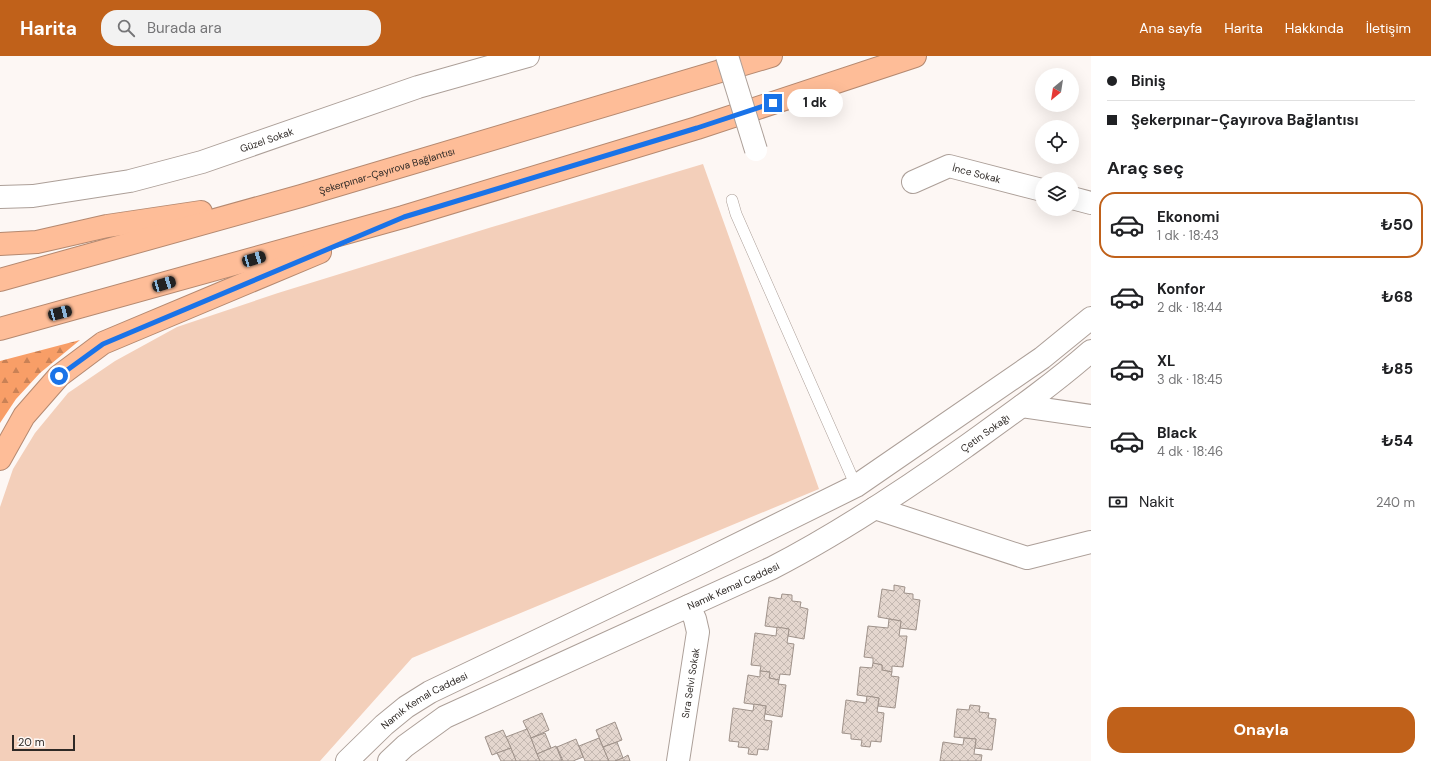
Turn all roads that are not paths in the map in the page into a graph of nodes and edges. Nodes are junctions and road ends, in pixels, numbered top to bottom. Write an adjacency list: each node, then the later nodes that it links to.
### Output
1 (528, 56): 9 (street, Güzel Sokak)
2 (727, 56): 5 (street, bridge)
3 (772, 56): 8 (highway, Şekerpınar-Çayırova Bağlantısı)
4 (915, 56): 13 (highway)
5 (756, 150)
6 (913, 182): 7 (street, İnce Sokak)
7 (1035, 188)
8 (301, 196): 14 (highway); 15 (highway, Şekerpınar-Çayırova Bağlantısı)
9 (0, 197)
10 (732, 200): 22 (lane)
11 (1079, 200): 12 (street)
12 (1091, 203)
13 (404, 217): 17 (highway); 21 (highway)
14 (0, 244)
15 (0, 280)
16 (1091, 318): 22 (street, Namık Kemal Caddesi)
17 (0, 329)
18 (1091, 351): 19 (street, Çetin Sokağı)
19 (1022, 406): 20 (street); 23 (street, Çetin Sokağı)
20 (1091, 416)
21 (0, 459)
22 (856, 486): 26 (street, Namık Kemal Caddesi)
23 (875, 508): 24 (street); 25 (street, Namık Kemal Caddesi)
24 (1091, 542)
25 (689, 606): 27 (street, Namık Kemal Caddesi); 28 (street, Sıra Selvi Sokak)
26 (347, 761)
27 (389, 761)
28 (678, 761)

